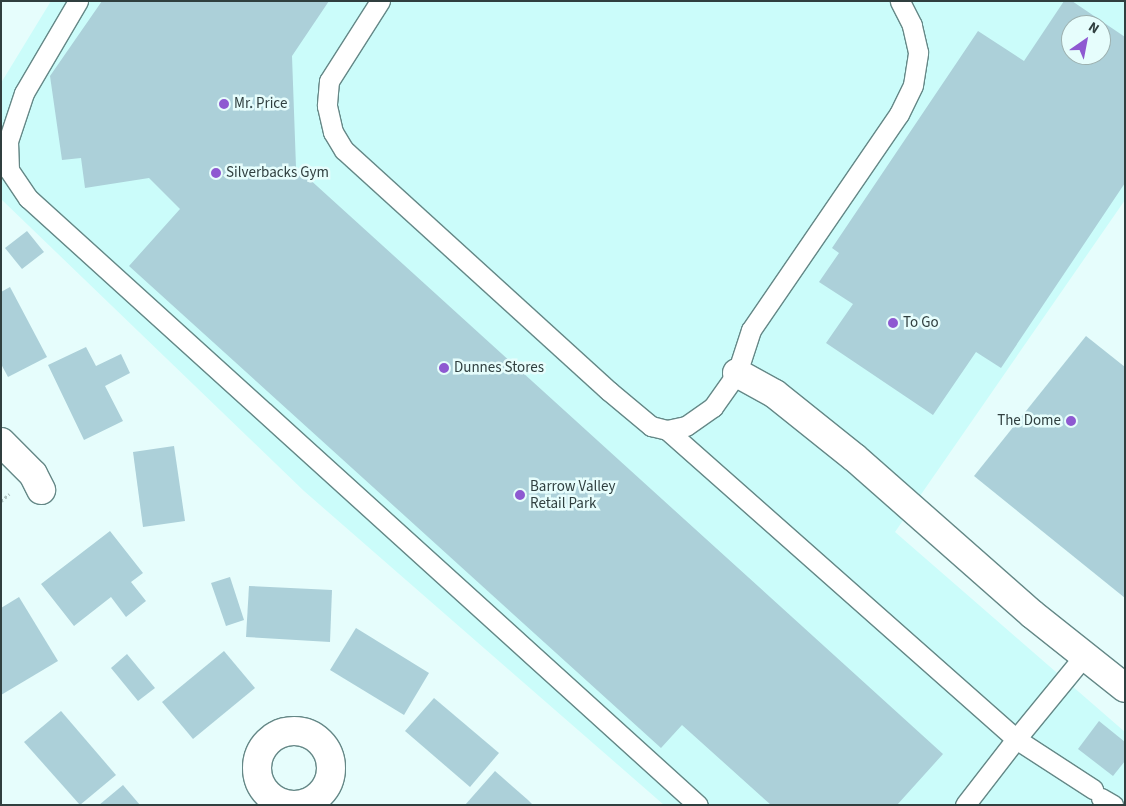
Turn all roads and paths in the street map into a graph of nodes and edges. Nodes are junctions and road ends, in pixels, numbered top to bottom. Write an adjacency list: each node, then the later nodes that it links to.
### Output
1 (78, 1): 12 (lane)
2 (380, 1): 5 (lane)
3 (900, 1): 4 (lane)
4 (737, 373): 5 (lane); 8 (street)
5 (667, 430): 10 (lane)
6 (1, 442): 7 (street)
7 (41, 490)
8 (1084, 656): 9 (street); 10 (lane)
9 (1125, 688)
10 (1016, 739): 11 (lane); 13 (lane)
11 (1102, 797)
12 (698, 805)
13 (965, 805)

